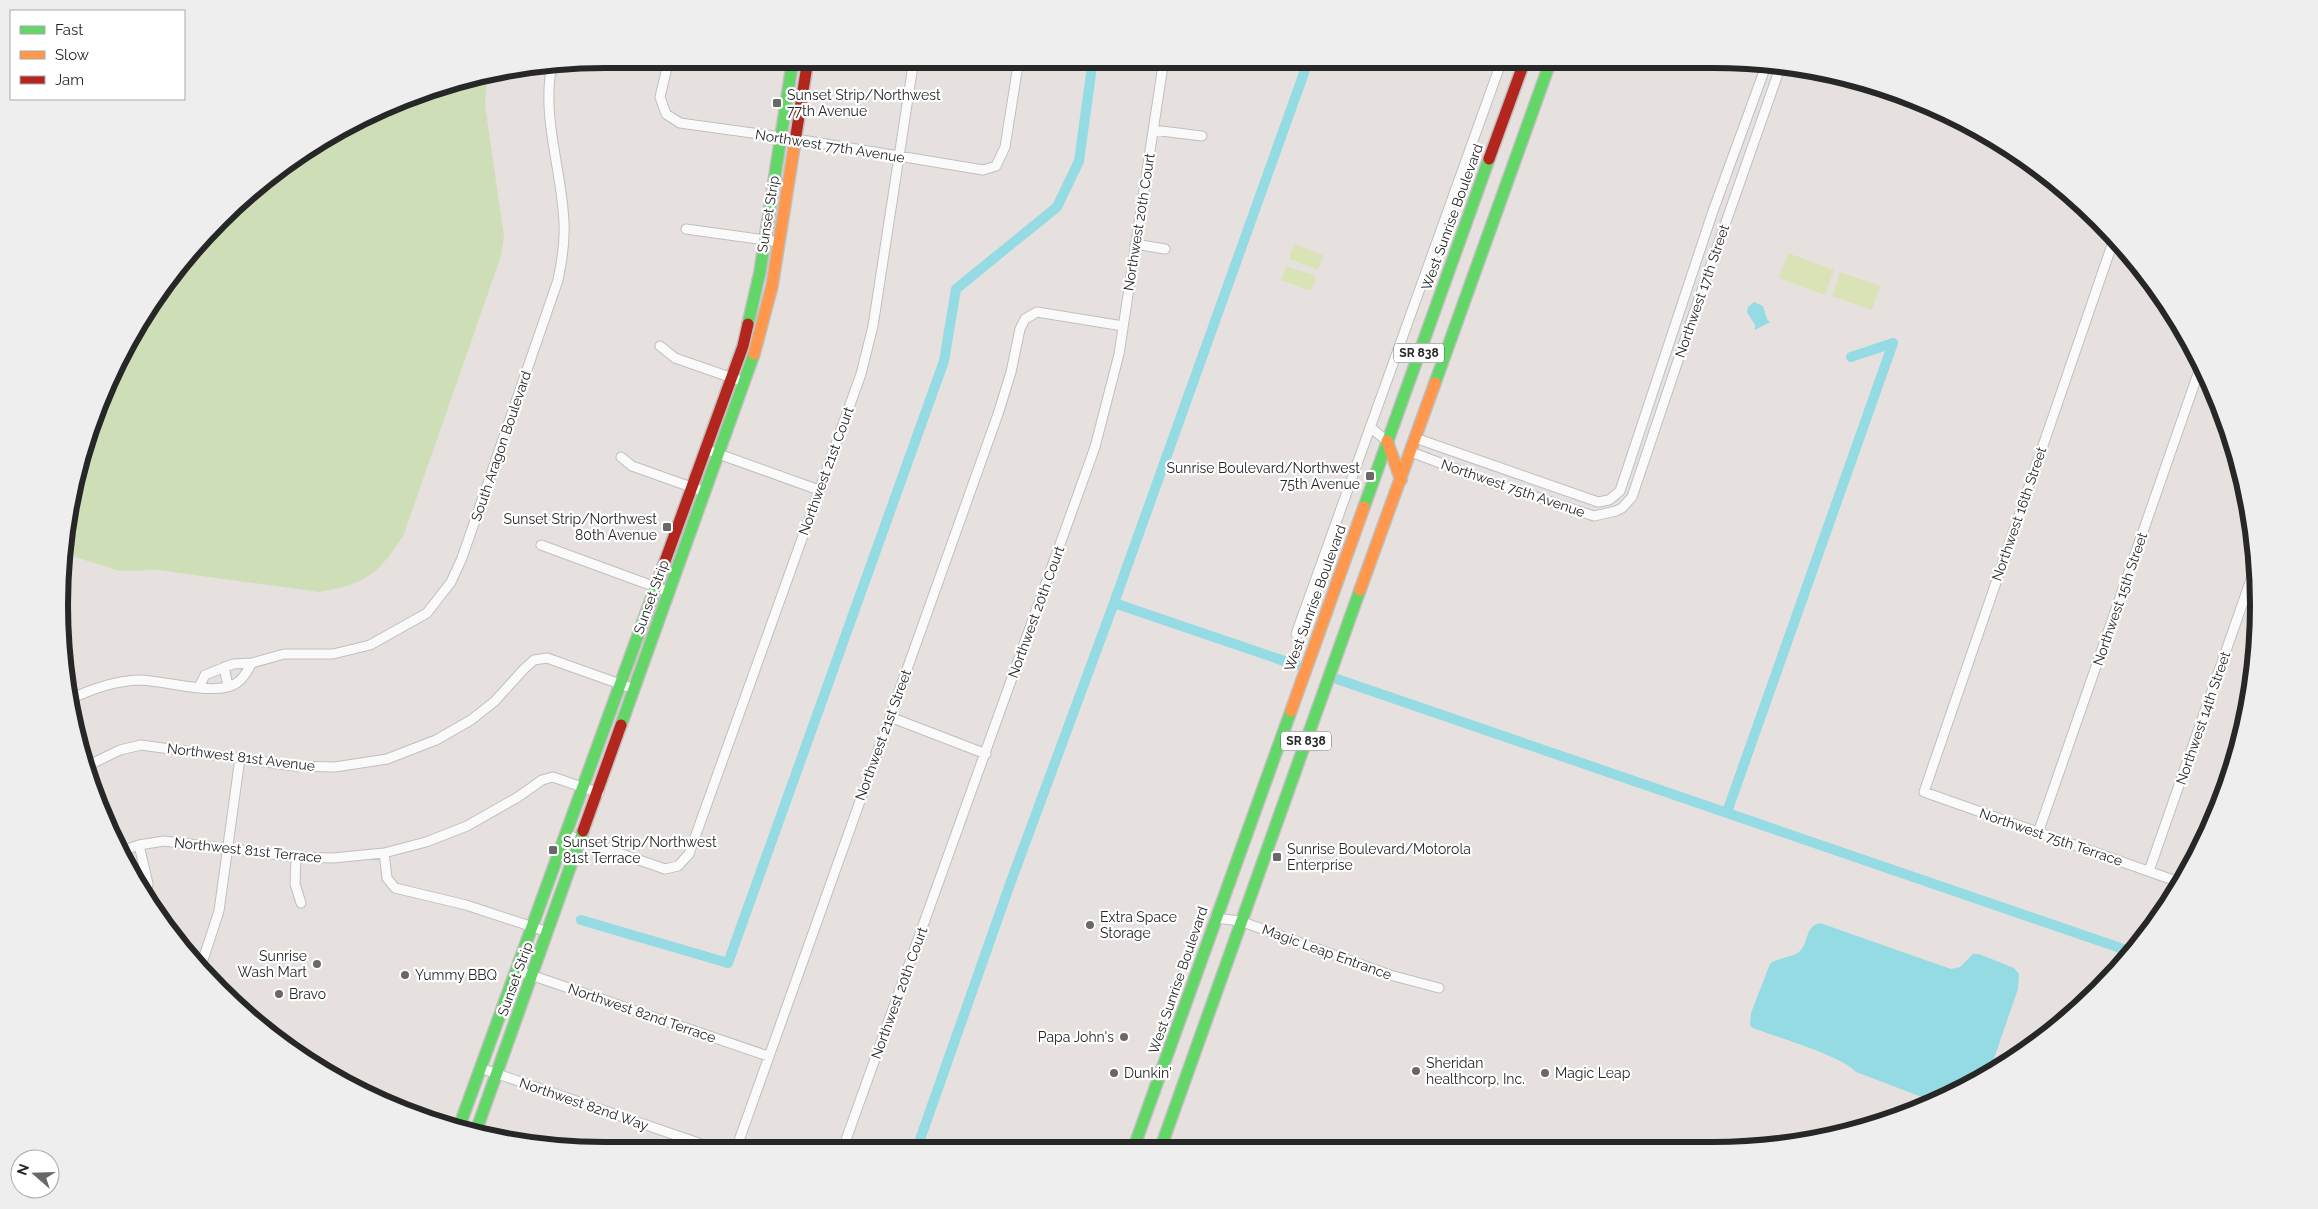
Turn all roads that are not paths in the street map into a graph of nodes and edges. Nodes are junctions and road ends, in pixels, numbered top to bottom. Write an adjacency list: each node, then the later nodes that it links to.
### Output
1 (666, 68): 15 (street, Northwest 77th Avenue)
2 (792, 68): 15 (main road, Sunset Strip)
3 (807, 68): 16 (main road, Sunset Strip)
4 (913, 68): 17 (street, Northwest 21st Court)
5 (1018, 68): 17 (street, Northwest 77th Avenue)
6 (1163, 68): 13 (street, Northwest 20th Court)
7 (1499, 68): 29 (street)
8 (1522, 68): 31 (main road, West Sunrise Boulevard / SR 838)
9 (1548, 68): 30 (main road, SR 838)
10 (1764, 70): 40 (street, Northwest 17th Street)
11 (551, 71): 47 (street, South Aragon Boulevard)
12 (1779, 72): 41 (street, Northwest 17th Street)
13 (1153, 130): 14 (street); 21 (street, Northwest 20th Court)
14 (1202, 136)
15 (781, 138): 16 (street, Northwest 77th Avenue); 19 (main road, Sunset Strip)
16 (796, 139): 17 (street, Northwest 77th Avenue); 20 (main road, Sunset Strip)
17 (899, 157): 38 (street, Northwest 21st Court)
18 (686, 229): 19 (street)
19 (765, 240): 20 (street); 27 (main road, Sunset Strip)
20 (778, 242): 28 (main road, Sunset Strip)
21 (1136, 244): 23 (street); 24 (street, Northwest 20th Court)
22 (2112, 245): 59 (street, Northwest 16th Street)
23 (1166, 249)
24 (1123, 326): 54 (street, Northwest 21st Street); 55 (street, Northwest 20th Court)
25 (660, 346): 27 (street)
26 (2198, 373): 61 (street, Northwest 15th Street)
27 (732, 378): 28 (street); 32 (main road, Sunset Strip)
28 (744, 382): 34 (main road, Sunset Strip)
29 (1370, 427): 31 (street); 46 (street)
30 (1415, 438): 33 (main road, SR 838); 40 (street, Northwest 75th Avenue)
31 (1388, 441): 36 (main road); 73 (main road, West Sunrise Boulevard / SR 838)
32 (706, 450): 34 (street); 37 (main road, Sunset Strip)
33 (1411, 452): 36 (main road, SR 838); 41 (street, Northwest 75th Avenue)
34 (718, 454): 38 (street); 39 (main road, Sunset Strip)
35 (621, 457): 37 (street)
36 (1401, 480): 74 (main road, SR 838)
37 (692, 488): 39 (street); 44 (main road, Sunset Strip)
38 (819, 490): 63 (street, Northwest 21st Court)
39 (705, 492): 45 (main road, Sunset Strip)
40 (1609, 500)
41 (1616, 512)
42 (541, 545): 44 (street)
43 (2249, 583): 69 (street, Northwest 14th Street)
44 (656, 587): 45 (street); 49 (main road, Sunset Strip)
45 (669, 592): 52 (main road, Sunset Strip)
46 (1296, 634)
47 (252, 663): 48 (street, South Aragon Boulevard); 50 (street)
48 (224, 667): 50 (street); 51 (street)
49 (621, 685): 52 (street, Northwest 81st Avenue); 56 (street, Northwest 81st Avenue); 58 (main road, Sunset Strip)
50 (228, 686): 51 (street)
51 (199, 687): 53 (street)
52 (634, 689): 60 (main road, Sunset Strip)
53 (76, 697)
54 (890, 718): 55 (street); 81 (street, Northwest 21st Street)
55 (986, 754): 88 (street, Northwest 20th Court)
56 (240, 758): 57 (street, Northwest 81st Avenue); 65 (street)
57 (92, 764)
58 (584, 788): 60 (street, Northwest 81st Terrace); 62 (main road, Sunset Strip); 67 (street, Northwest 81st Terrace)
59 (1924, 792): 61 (street, Northwest 75th Terrace)
60 (599, 793): 63 (main road, Sunset Strip)
61 (2038, 833): 69 (street, Northwest 75th Terrace)
62 (567, 835): 63 (street); 75 (main road, Sunset Strip)
63 (581, 840): 76 (main road, Sunset Strip)
64 (139, 844): 65 (street, Northwest 81st Terrace); 66 (street, Northwest 81st Terrace); 71 (street)
65 (228, 848): 68 (street, Northwest 81st Terrace); 77 (street)
66 (127, 849)
67 (384, 853): 68 (street, Northwest 81st Terrace); 75 (street)
68 (296, 857): 72 (street)
69 (2150, 871): 70 (street, Northwest 75th Terrace)
70 (2174, 880)
71 (148, 887)
72 (301, 903)
73 (1215, 918): 74 (street, Magic Leap Entrance); 89 (main road, West Sunrise Boulevard / SR 838)
74 (1240, 920): 80 (street, Magic Leap Entrance); 90 (main road, SR 838)
75 (532, 926): 76 (street); 78 (main road, Sunset Strip)
76 (548, 932): 79 (main road, Sunset Strip)
77 (203, 961)
78 (516, 970): 79 (street, Northwest 82nd Terrace); 82 (main road, Sunset Strip)
79 (533, 975): 81 (street, Northwest 82nd Terrace); 83 (main road, Sunset Strip)
80 (1439, 988)
81 (768, 1056): 87 (street, Northwest 21st Street)
82 (480, 1068): 83 (street, Northwest 82nd Way); 84 (main road, Sunset Strip)
83 (497, 1074): 85 (main road, Sunset Strip); 86 (street, Northwest 82nd Way)
84 (461, 1122)
85 (478, 1126)
86 (696, 1142)
87 (738, 1142)
88 (845, 1142)
89 (1136, 1142)
90 (1163, 1142)

